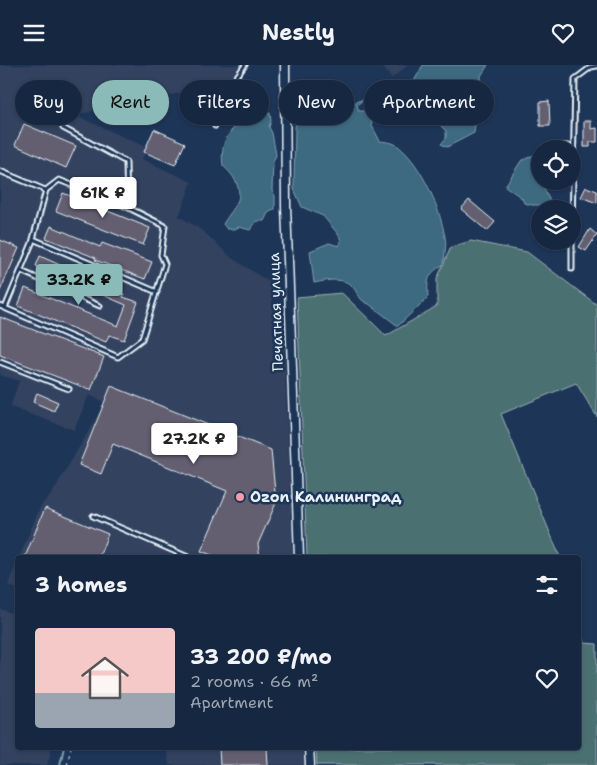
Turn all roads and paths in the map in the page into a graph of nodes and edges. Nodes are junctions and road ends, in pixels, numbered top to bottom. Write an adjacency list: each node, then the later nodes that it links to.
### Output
1 (245, 65): 4 (lane)
2 (285, 65): 22 (street, Печатная улица)
3 (597, 66): 8 (lane)
4 (215, 126)
5 (62, 128): 9 (lane)
6 (0, 171): 7 (lane)
7 (46, 190): 9 (lane); 10 (lane)
8 (573, 200)
9 (127, 207): 14 (lane)
10 (33, 239): 13 (lane); 14 (lane)
11 (572, 250): 12 (lane)
12 (572, 269)
13 (21, 271): 16 (lane); 17 (lane)
14 (156, 292): 17 (lane)
15 (0, 306): 17 (lane)
16 (100, 306)
17 (5, 308)
18 (0, 362): 19 (lane)
19 (69, 389)
20 (93, 516): 21 (lane)
21 (183, 555)
22 (300, 555)
23 (70, 750): 25 (path)
24 (309, 750): 26 (street)
25 (67, 765)
26 (310, 765)

